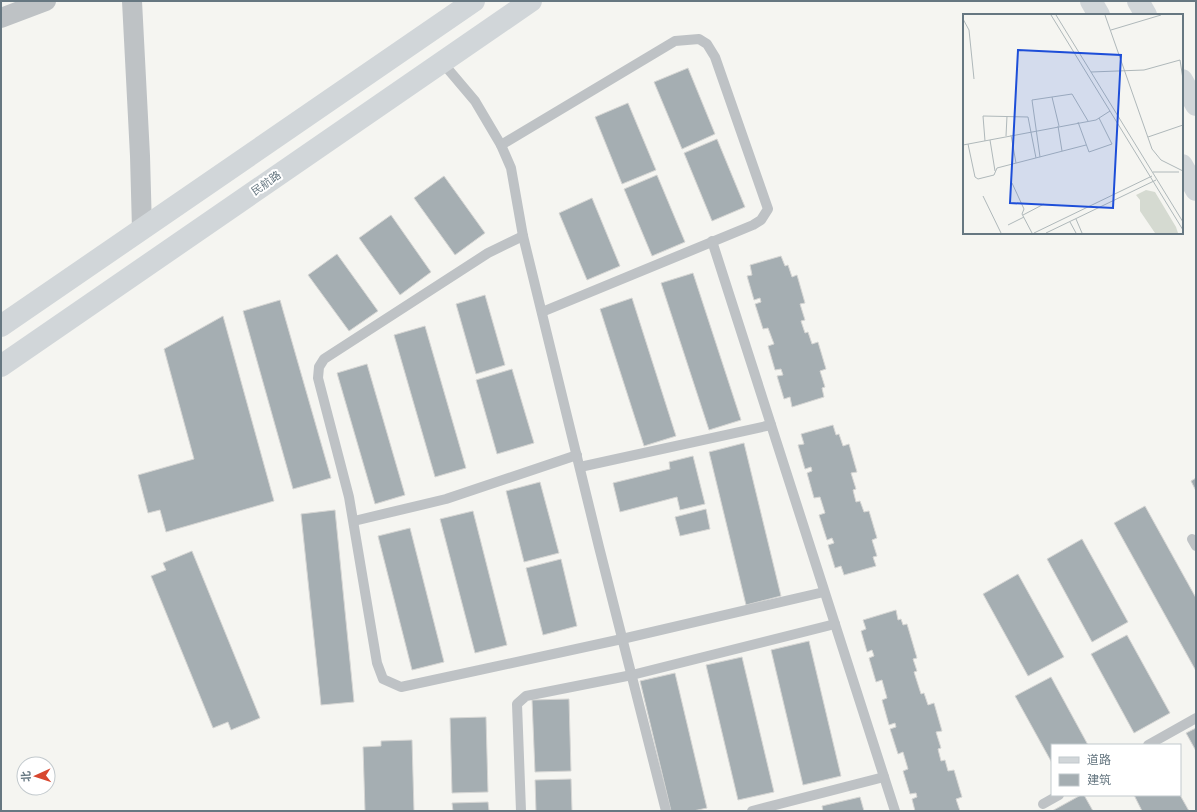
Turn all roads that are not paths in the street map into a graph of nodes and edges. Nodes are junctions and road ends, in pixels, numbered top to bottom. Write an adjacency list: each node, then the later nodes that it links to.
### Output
1 (46, 1): 9 (street)
2 (132, 1): 16 (street)
3 (474, 1): 16 (main road)
4 (531, 1): 10 (main road, 民航路)
5 (1091, 1): 7 (main road)
6 (1138, 1): 8 (main road)
7 (1098, 14)
8 (1145, 14)
9 (1, 18)
10 (442, 62): 13 (lane); 21 (main road, 民航路)
11 (1183, 82): 12 (main road)
12 (1196, 105)
13 (501, 145): 17 (lane); 18 (lane)
14 (1183, 167): 15 (main road)
15 (1196, 190)
16 (142, 229): 20 (main road)
17 (523, 236): 19 (lane); 25 (lane)
18 (712, 241): 19 (lane); 22 (lane)
19 (542, 312): 23 (lane)
20 (1, 326)
21 (1, 366)
22 (771, 425): 24 (lane); 26 (lane)
23 (577, 455): 24 (lane); 25 (lane)
24 (580, 467): 28 (lane)
25 (354, 521): 28 (lane)
26 (824, 592): 27 (lane); 28 (lane)
27 (835, 624): 29 (lane); 32 (lane)
28 (622, 640): 29 (lane)
29 (632, 675): 35 (lane); 36 (lane)
30 (1196, 718): 31 (lane)
31 (1150, 744)
32 (884, 776): 37 (lane); 38 (lane)
33 (1057, 796): 34 (lane)
34 (1043, 804)
35 (520, 811)
36 (666, 811)
37 (752, 811)
38 (895, 811)

